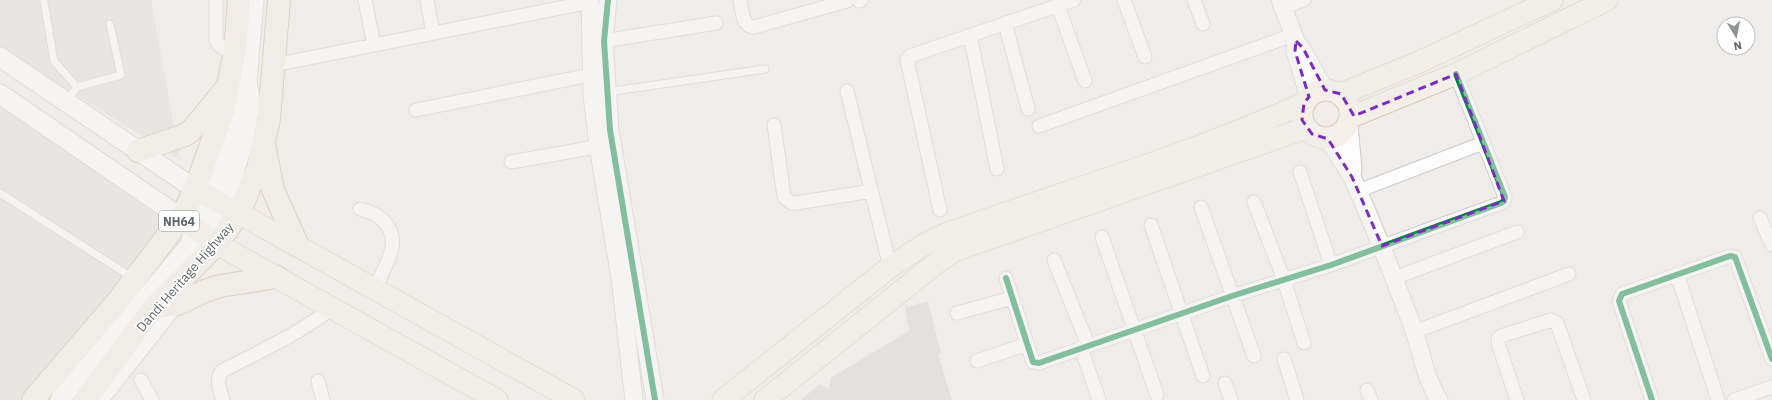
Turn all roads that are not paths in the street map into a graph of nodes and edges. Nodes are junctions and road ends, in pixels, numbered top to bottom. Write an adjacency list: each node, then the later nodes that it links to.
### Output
1 (216, 0): 29 (street)
2 (239, 0): 29 (highway, NH64)
3 (254, 0): 37 (main road)
4 (279, 0): 32 (highway, Dandi Heritage Highway / NH64)
5 (365, 0): 28 (street)
6 (427, 0): 24 (street)
7 (608, 0): 27 (street)
8 (740, 0): 17 (street)
9 (1074, 0): 19 (street)
10 (1124, 0): 31 (street)
11 (1194, 0): 23 (street)
12 (1304, 0): 18 (street)
13 (1552, 0): 42 (main road)
14 (1607, 0): 35 (main road)
15 (44, 1): 38 (lane)
16 (590, 1): 24 (street); 34 (street)
17 (855, 1)
18 (1281, 4): 26 (street)
19 (1058, 6): 22 (street); 36 (street)
20 (716, 23): 27 (street)
21 (110, 24): 38 (lane)
22 (1005, 24): 25 (street); 45 (street)
23 (1203, 24)
24 (433, 33): 28 (street)
25 (970, 35): 56 (street); 65 (street)
26 (1294, 38): 42 (street); 48 (street)
27 (604, 41): 34 (street)
28 (374, 45): 32 (street)
29 (235, 50): 37 (highway, NH64)
30 (0, 57): 43 (main road)
31 (1145, 57)
32 (274, 65): 51 (highway, Dandi Heritage Highway / NH64)
33 (765, 69): 39 (lane)
34 (598, 73): 39 (street); 44 (street); 53 (street)
35 (1456, 74): 46 (main road); 52 (street)
36 (1085, 81)
37 (238, 84): 54 (highway); 61 (highway, NH64); 61 (main road)
38 (77, 87): 43 (lane)
39 (606, 92): 53 (street)
40 (847, 92): 59 (street)
41 (0, 94): 69 (main road)
42 (1320, 96): 46 (main road); 49 (main road); 76 (main road)
43 (66, 102): 54 (main road)
44 (416, 110)
45 (1028, 110)
46 (1350, 121): 50 (main road); 58 (street)
47 (774, 125): 59 (street)
48 (1039, 126)
49 (1306, 128): 50 (main road); 120 (main road)
50 (1328, 139): 58 (street)
51 (264, 142): 61 (highway, Dandi Heritage Highway / NH64); 72 (highway)
52 (1483, 143): 58 (street); 73 (street)
53 (605, 145): 55 (street); 117 (street); 118 (street)
54 (138, 151): 61 (main road)
55 (511, 162)
56 (997, 169)
57 (1300, 172): 75 (street)
58 (1355, 184): 73 (street)
59 (872, 191): 76 (street)
60 (0, 193): 82 (lane)
61 (217, 201): 69 (highway, Dandi Heritage Highway / NH64); 69 (highway, NH64); 72 (main road)
62 (1254, 202): 83 (street)
63 (1201, 207): 85 (street)
64 (360, 209): 84 (street)
65 (940, 210)
66 (1760, 218): 71 (street)
67 (1151, 225): 91 (street)
68 (1517, 232): 81 (street)
69 (198, 234): 79 (main road); 82 (highway, NH64); 88 (highway, Dandi Heritage Highway / NH64); 109 (main road)
70 (1102, 237): 92 (street)
71 (1772, 245)
72 (298, 246): 84 (main road)
73 (1382, 246): 75 (street); 81 (street)
74 (1054, 260): 96 (street)
75 (1331, 265): 83 (street)
76 (890, 267): 119 (main road)
77 (1569, 274): 93 (street)
78 (1677, 274): 98 (street); 126 (street); 127 (street)
79 (277, 277): 87 (highway); 89 (main road)
80 (1006, 278): 86 (street)
81 (1394, 278): 93 (street)
82 (135, 279): 108 (highway, NH64)
83 (1284, 280): 85 (street); 94 (street)
84 (375, 288): 116 (main road)
85 (1232, 296): 91 (street); 97 (street)
86 (1012, 298): 90 (street); 95 (street)
87 (178, 304): 88 (highway); 111 (street)
88 (153, 308): 110 (highway, Dandi Heritage Highway / NH64)
89 (332, 308): 113 (street); 115 (main road)
90 (957, 313)
91 (1182, 313): 92 (street); 101 (street)
92 (1133, 329): 96 (street); 106 (street)
93 (1414, 332): 107 (street)
94 (1304, 342)
95 (1028, 344): 96 (street); 100 (street)
96 (1084, 347): 121 (street)
97 (1254, 356)
98 (1772, 358)
99 (1284, 359): 123 (street)
100 (977, 361)
101 (1203, 376)
102 (141, 380): 112 (street)
103 (318, 381): 114 (street)
104 (1225, 383): 122 (street)
105 (1772, 387): 128 (street)
106 (1157, 395)
107 (1434, 396)
108 (34, 400)
109 (60, 400)
110 (85, 400)
111 (102, 400)
112 (152, 400)
113 (223, 400)
114 (323, 400)
115 (497, 400)
116 (574, 400)
117 (634, 400)
118 (655, 400)
119 (723, 400)
120 (764, 400)
121 (1098, 400)
122 (1230, 400)
123 (1297, 400)
124 (1516, 400): 125 (street)
125 (1584, 400)
126 (1652, 400)
127 (1718, 400)
128 (1734, 400)

